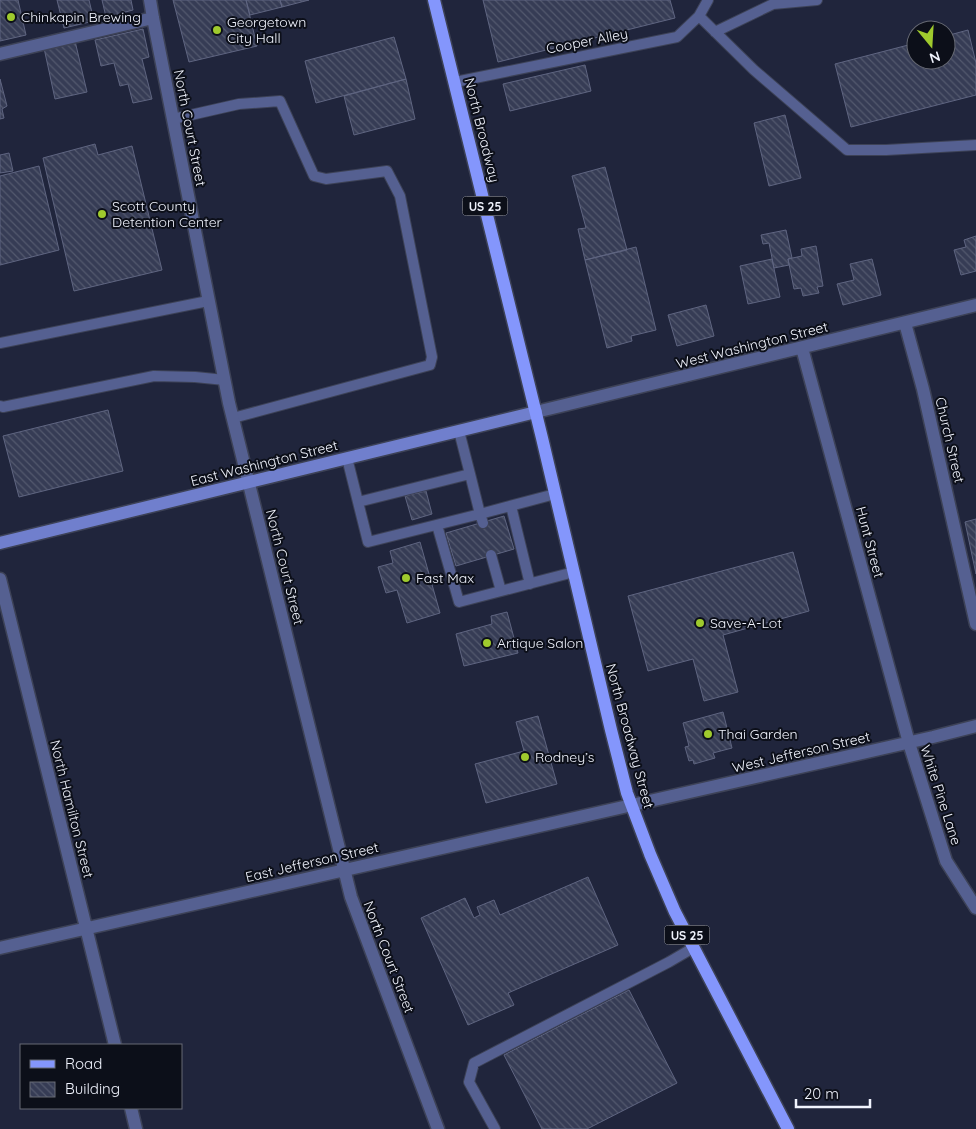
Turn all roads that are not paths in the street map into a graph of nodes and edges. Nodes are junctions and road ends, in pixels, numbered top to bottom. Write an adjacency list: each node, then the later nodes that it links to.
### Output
1 (150, 0): 6 (street, North Court Street)
2 (434, 0): 9 (main road, North Broadway / US 25)
3 (708, 0): 5 (lane, Cooper Alley)
4 (817, 0): 7 (lane)
5 (699, 16): 7 (lane); 9 (lane, Cooper Alley)
6 (152, 18): 8 (street); 10 (street, North Court Street)
7 (715, 32): 11 (lane)
8 (0, 54)
9 (455, 82): 19 (main road, North Broadway / US 25)
10 (172, 119): 12 (street, North Court Street); 20 (lane)
11 (976, 145)
12 (208, 301): 15 (lane); 17 (street, North Court Street)
13 (976, 305): 14 (street, West Washington Street)
14 (905, 323): 16 (street, West Washington Street); 36 (street, Church Street)
15 (0, 343)
16 (802, 348): 19 (street, West Washington Street); 38 (street, Hunt Street)
17 (225, 380): 18 (lane); 20 (street, North Court Street)
18 (0, 406)
19 (536, 412): 21 (street, East Washington Street); 25 (main road, North Broadway Street / US 25)
20 (233, 418): 24 (street, North Court Street)
21 (459, 431): 22 (street, East Washington Street); 23 (lane)
22 (347, 458): 24 (street, East Washington Street); 26 (lane)
23 (470, 474): 26 (lane); 28 (lane)
24 (249, 482): 30 (street, East Washington Street); 40 (street, North Court Street)
25 (555, 494): 27 (lane); 32 (main road, North Broadway Street / US 25)
26 (358, 502): 29 (lane)
27 (511, 506): 28 (lane); 34 (lane)
28 (481, 518): 29 (lane)
29 (437, 525): 35 (lane)
30 (0, 543)
31 (491, 555): 35 (lane)
32 (574, 572): 34 (lane); 39 (main road, North Broadway Street / US 25)
33 (0, 579): 42 (street, North Hamilton Street)
34 (530, 584): 35 (lane)
35 (501, 591)
36 (976, 624)
37 (976, 726): 38 (street, West Jefferson Street)
38 (908, 743): 39 (street, West Jefferson Street); 41 (street, White Pine Lane)
39 (632, 805): 40 (street, East Jefferson Street); 44 (main road, North Broadway Street / US 25)
40 (344, 870): 42 (street, East Jefferson Street); 48 (street, North Court Street)
41 (976, 908)
42 (87, 928): 43 (street, East Jefferson Street); 45 (street, North Hamilton Street)
43 (0, 948)
44 (693, 948): 49 (lane); 50 (main road, North Broadway Street / US 25)
45 (115, 1044)
46 (131, 1109): 47 (street)
47 (136, 1129)
48 (438, 1129)
49 (495, 1129)
50 (788, 1129)

